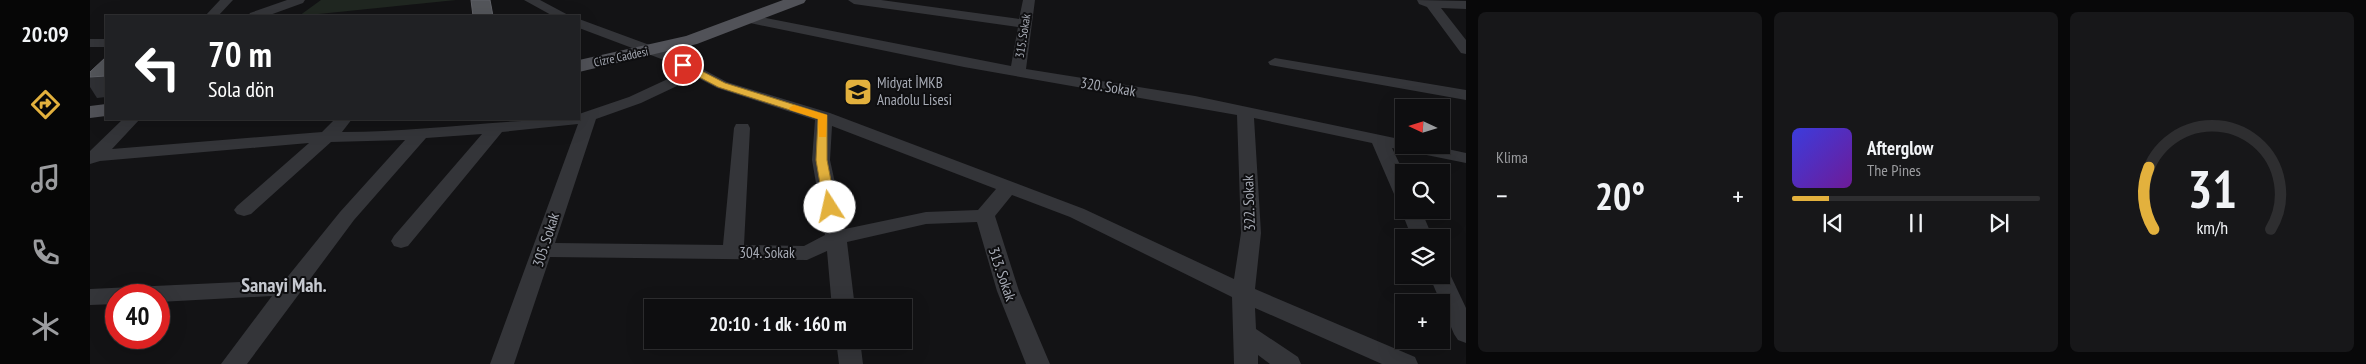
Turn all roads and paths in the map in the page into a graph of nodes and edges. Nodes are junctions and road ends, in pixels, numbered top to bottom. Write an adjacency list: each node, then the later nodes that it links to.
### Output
1 (227, 0): 10 (street)
2 (300, 0): 11 (street)
3 (530, 0): 12 (street)
4 (770, 0): 19 (main road)
5 (798, 0): 13 (main road, Cizre Caddesi)
6 (854, 0): 15 (street)
7 (1029, 0): 15 (street, 315. Sokak)
8 (1424, 1): 9 (street); 18 (street)
9 (1466, 5)
10 (212, 15)
11 (258, 15)
12 (561, 15)
13 (750, 19): 19 (main road, Cizre Caddesi); 23 (street, 320. Sokak)
14 (580, 22): 19 (street)
15 (1026, 24): 23 (street, 315. Sokak)
16 (105, 43): 17 (street)
17 (90, 44)
18 (1464, 46)
19 (656, 48): 21 (main road, Cizre Caddesi); 22 (street)
20 (1275, 62): 24 (street)
21 (580, 66)
22 (696, 72): 28 (street); 29 (street)
23 (1018, 72): 27 (street, 320. Sokak)
24 (1466, 95)
25 (105, 110): 26 (main road)
26 (90, 112)
27 (1246, 112): 37 (street, 320. Sokak); 50 (street, 322. Sokak)
28 (582, 118): 46 (street, 305. Sokak)
29 (824, 118): 41 (street); 44 (street)
30 (131, 120): 38 (street)
31 (343, 120): 36 (street)
32 (563, 120): 33 (street)
33 (498, 127): 35 (street); 45 (street)
34 (742, 128): 47 (street)
35 (422, 133): 36 (street); 49 (street)
36 (325, 138): 38 (street); 42 (street)
37 (1380, 141): 39 (street, 320. Sokak); 40 (street)
38 (93, 158)
39 (1466, 158)
40 (1395, 174)
41 (1008, 188): 43 (street); 50 (street)
42 (244, 210)
43 (985, 216): 44 (street, 304. Sokak); 59 (street, 313. Sokak)
44 (836, 238): 47 (street, 304. Sokak); 52 (street)
45 (401, 241)
46 (544, 250): 47 (street, 304. Sokak); 57 (street, 305. Sokak)
47 (733, 252)
48 (1444, 284): 54 (street)
49 (293, 287): 51 (street); 56 (street)
50 (1243, 293): 53 (street, 322. Sokak); 62 (street)
51 (90, 296)
52 (843, 299)
53 (1244, 333): 60 (street, 322. Sokak); 61 (street)
54 (1466, 334)
55 (849, 349): 58 (street)
56 (233, 364)
57 (502, 364)
58 (851, 364)
59 (1038, 364)
60 (1246, 364)
61 (1289, 364)
62 (1406, 364)

